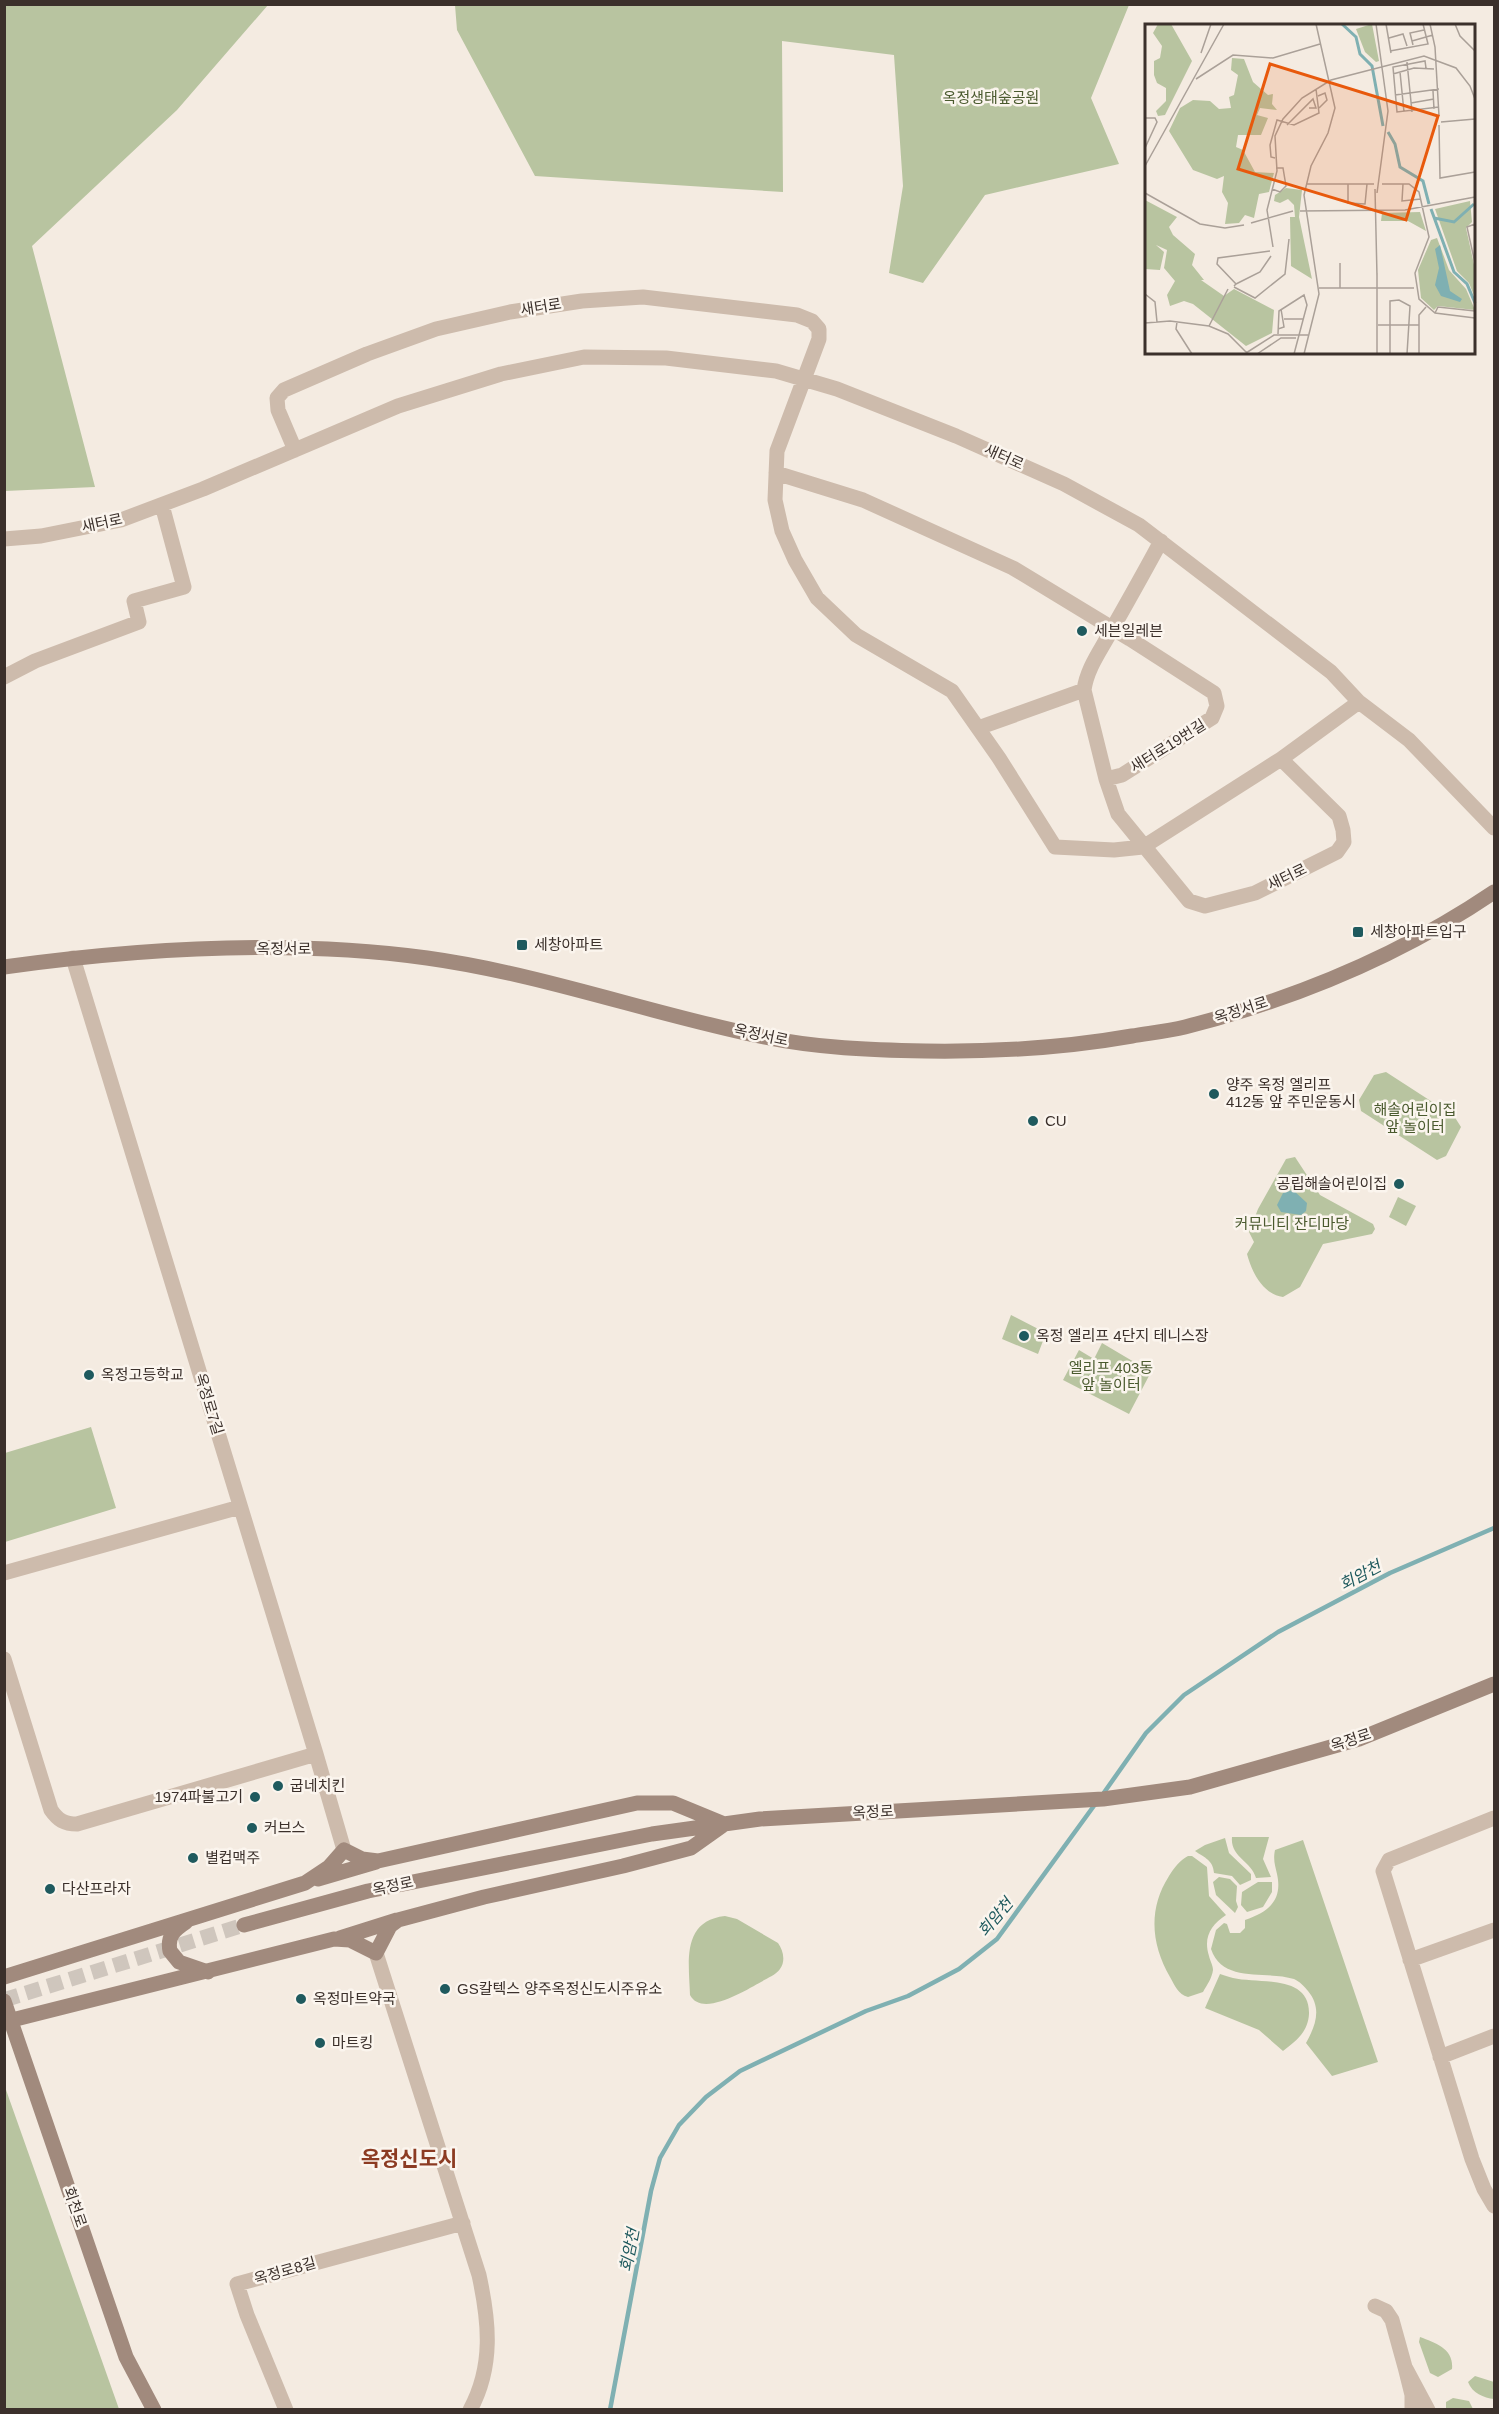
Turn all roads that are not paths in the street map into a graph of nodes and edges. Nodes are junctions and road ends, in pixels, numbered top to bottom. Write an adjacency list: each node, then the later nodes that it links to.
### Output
1 (804, 380): 2 (street, 새터로); 2 (street, 새터로); 3 (street, 새터로); 6 (street, 새터로)
2 (295, 450): 4 (street, 새터로)
3 (776, 473): 7 (street); 11 (street, 새터로)
4 (162, 505): 5 (street, 새터로); 8 (street)
5 (4, 539)
6 (1161, 541): 7 (street); 10 (street, 새터로)
7 (1113, 628): 9 (street); 13 (street, 새터로19번길)
8 (4, 677)
9 (1084, 690): 11 (street); 13 (street)
10 (1359, 702): 12 (street, 새터로); 14 (street, 새터로)
11 (978, 728): 15 (street, 새터로)
12 (1281, 759): 15 (street, 새터로); 15 (street, 새터로)
13 (1106, 779): 15 (street, 새터로)
14 (1494, 828)
15 (1143, 846)
16 (1494, 892): 17 (main road, 옥정서로)
17 (73, 958): 18 (main road, 옥정서로); 19 (street, 옥정로7길)
18 (4, 967)
19 (240, 1507): 20 (street); 23 (street, 옥정로7길)
20 (4, 1573)
21 (4, 1659): 23 (street)
22 (1494, 1684): 25 (main road, 옥정로)
23 (316, 1754): 26 (street, 옥정로7길)
24 (1494, 1818): 35 (street)
25 (724, 1824): 27 (main road); 30 (main road); 31 (main road, 옥정로)
26 (344, 1850): 27 (main road); 28 (main road)
27 (378, 1861): 28 (main road)
28 (305, 1884): 29 (main road)
29 (191, 1919): 36 (main road); 37 (main road)
30 (398, 1920): 33 (main road); 34 (main road)
31 (244, 1925)
32 (1494, 1930): 35 (street)
33 (334, 1939): 34 (main road); 36 (main road)
34 (376, 1953): 43 (street)
35 (1410, 1960): 41 (street)
36 (208, 1972): 39 (main road)
37 (4, 1977)
38 (4, 2001): 39 (main road, 회천로)
39 (7, 2021): 46 (main road, 회천로)
40 (1494, 2036): 41 (street)
41 (1440, 2058): 42 (street)
42 (1494, 2206)
43 (463, 2223): 47 (street, 옥정로8길); 48 (street)
44 (1375, 2306): 45 (street)
45 (1405, 2367): 49 (street); 50 (street)
46 (154, 2409)
47 (286, 2409)
48 (471, 2409)
49 (1412, 2409)
50 (1428, 2409)

